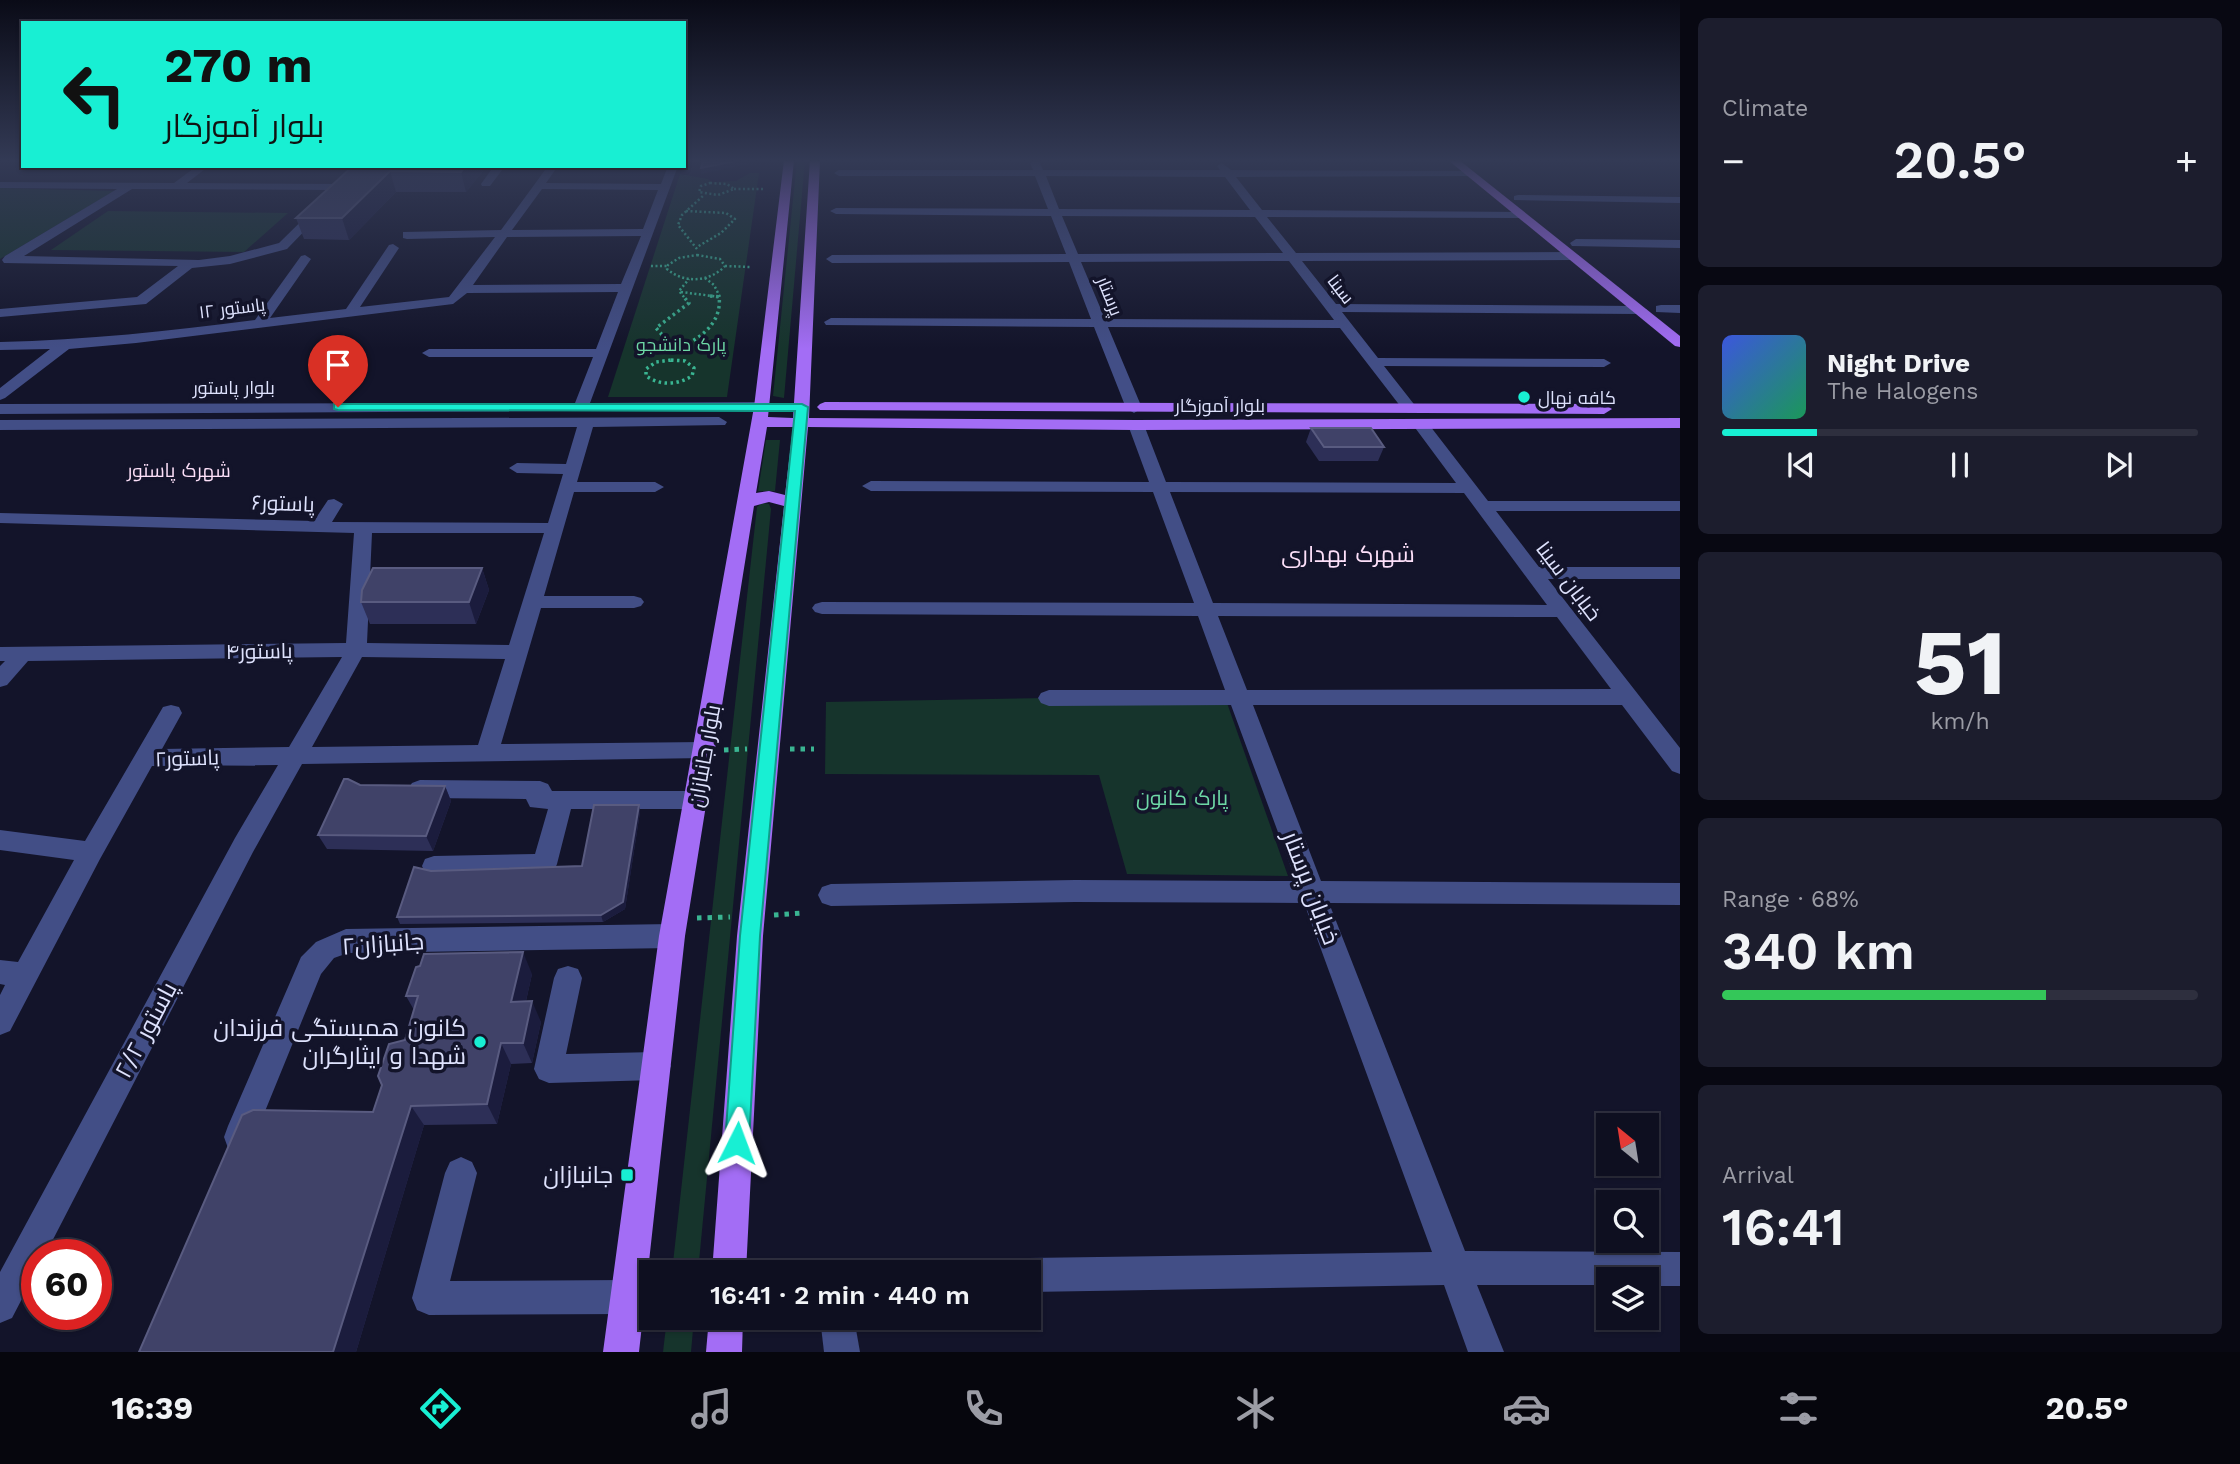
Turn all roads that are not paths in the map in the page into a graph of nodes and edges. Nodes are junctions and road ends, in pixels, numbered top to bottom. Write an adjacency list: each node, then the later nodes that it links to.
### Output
1 (68, 223): 21 (street)
2 (306, 223): 22 (street)
3 (511, 223): 13 (street)
4 (651, 223): 12 (street)
5 (782, 223): 48 (main road, بلوار جانبازان)
6 (812, 223): 50 (main road)
7 (1059, 223): 20 (street, پرستار)
8 (1266, 223): 17 (street, سینا)
9 (1533, 223): 16 (main road)
10 (1546, 223): 16 (main road)
11 (417, 232): 13 (street)
12 (648, 232): 13 (street); 24 (street)
13 (504, 233): 25 (street)
14 (1680, 244): 16 (street)
15 (393, 248): 29 (street)
16 (1575, 250): 17 (street); 23 (main road); 26 (main road)
17 (1293, 258): 20 (street); 27 (street, سینا)
18 (305, 259): 33 (street)
19 (832, 259): 20 (street)
20 (1074, 259): 32 (street, پرستار)
21 (5, 262): 22 (street)
22 (197, 263): 30 (street)
23 (1618, 276)
24 (627, 288): 25 (street); 40 (street)
25 (464, 289): 29 (street, ۱۲ پاستور)
26 (1650, 307): 27 (street); 28 (street); 35 (main road); 36 (main road)
27 (1332, 308): 34 (street, سینا)
28 (1680, 309)
29 (351, 311): 33 (street, ۱۲ پاستور)
30 (0, 313)
31 (831, 322): 32 (street)
32 (1100, 322): 34 (street); 51 (street, پرستار)
33 (258, 324): 37 (street, ۱۲ پاستور)
34 (1344, 324): 41 (street, سینا)
35 (1680, 324)
36 (1680, 342)
37 (65, 345): 38 (street, ۱۲ پاستور); 43 (street)
38 (0, 346)
39 (429, 353): 40 (street)
40 (602, 353): 47 (street)
41 (1373, 362): 42 (street); 45 (street, سینا)
42 (1604, 363)
43 (0, 395)
44 (422, 407): 46 (street, بلوار پاستور); 47 (street, بلوار پاستور); 52 (street)
45 (1409, 408): 49 (main road, بلوار آموزگار); 51 (main road, بلوار آموزگار)
46 (0, 409)
47 (584, 414): 48 (street, بلوار پاستور); 52 (street, بلوار پاستور); 56 (street)
48 (761, 414): 50 (main road, بلوار آموزگار); 63 (main road, بلوار جانبازان)
49 (1679, 414): 54 (main road, بلوار آموزگار)
50 (801, 415): 51 (main road, بلوار آموزگار); 64 (main road)
51 (1135, 416): 54 (main road, بلوار آموزگار); 59 (street, خیابان پرستار)
52 (413, 422): 53 (street, بلوار پاستور)
53 (0, 425)
54 (1421, 425): 61 (street, خیابان سینا)
55 (517, 468): 56 (street)
56 (573, 469): 58 (street)
57 (871, 486): 59 (street)
58 (567, 487): 60 (street); 70 (street)
59 (1160, 487): 61 (street); 76 (street, خیابان پرستار)
60 (655, 488)
61 (1470, 488): 65 (street, خیابان سینا)
62 (334, 503): 68 (street)
63 (746, 503): 64 (main road); 87 (main road, بلوار جانبازان)
64 (792, 503): 108 (main road)
65 (1484, 506): 66 (street); 71 (street, خیابان سینا)
66 (1680, 506)
67 (5, 518): 68 (street, پاستور۶)
68 (320, 527): 69 (street, پاستور۶)
69 (363, 528): 70 (street, پاستور۶); 78 (street)
70 (555, 528): 73 (street)
71 (1535, 573): 72 (street); 77 (street, خیابان سینا)
72 (1680, 573)
73 (533, 602): 74 (street); 79 (street)
74 (634, 602)
75 (822, 608): 76 (street)
76 (1206, 610): 77 (street); 83 (street, خیابان پرستار)
77 (1563, 611): 84 (street, خیابان سینا)
78 (356, 650): 79 (street, پاستور۴); 81 (street, پاستور۴); 89 (street, پاستور ۲/۲)
79 (518, 652): 88 (street)
80 (0, 654): 81 (street, پاستور۴)
81 (22, 654): 82 (street)
82 (0, 680)
83 (1238, 696): 84 (street); 85 (street); 98 (street, خیابان پرستار)
84 (1629, 697): 91 (street, خیابان سینا)
85 (1049, 698)
86 (170, 713): 90 (street)
87 (705, 750): 88 (street, پاستور۲); 94 (main road, بلوار جانبازان)
88 (488, 753): 89 (street, پاستور۲)
89 (295, 756): 90 (street, پاستور۲); 113 (street, پاستور ۲/۲)
90 (146, 758): 96 (street, پاستور۲)
91 (1679, 763)
92 (394, 788): 93 (street)
93 (562, 800): 94 (street); 97 (street)
94 (696, 800): 101 (main road, بلوار جانبازان)
95 (0, 841): 96 (street)
96 (91, 852): 102 (street, پاستور۲)
97 (434, 866)
98 (1312, 892): 99 (street); 100 (street); 109 (street, خیابان پرستار)
99 (1680, 894)
100 (831, 895)
101 (672, 936): 105 (main road, بلوار جانبازان); 106 (street, جانبازان۲)
102 (13, 974): 104 (street, پاستور۲)
103 (568, 978): 105 (street)
104 (0, 1022)
105 (656, 1066): 112 (main road, بلوار جانبازان)
106 (230, 1159)
107 (461, 1173): 112 (street)
108 (730, 1260)
109 (1454, 1268): 110 (street); 111 (street); 119 (street, خیابان پرستار)
110 (1680, 1269)
111 (1041, 1275)
112 (628, 1297): 116 (main road, بلوار جانبازان)
113 (0, 1306)
114 (725, 1330): 117 (main road)
115 (839, 1330): 118 (street)
116 (621, 1352)
117 (724, 1352)
118 (842, 1352)
119 (1486, 1352)

